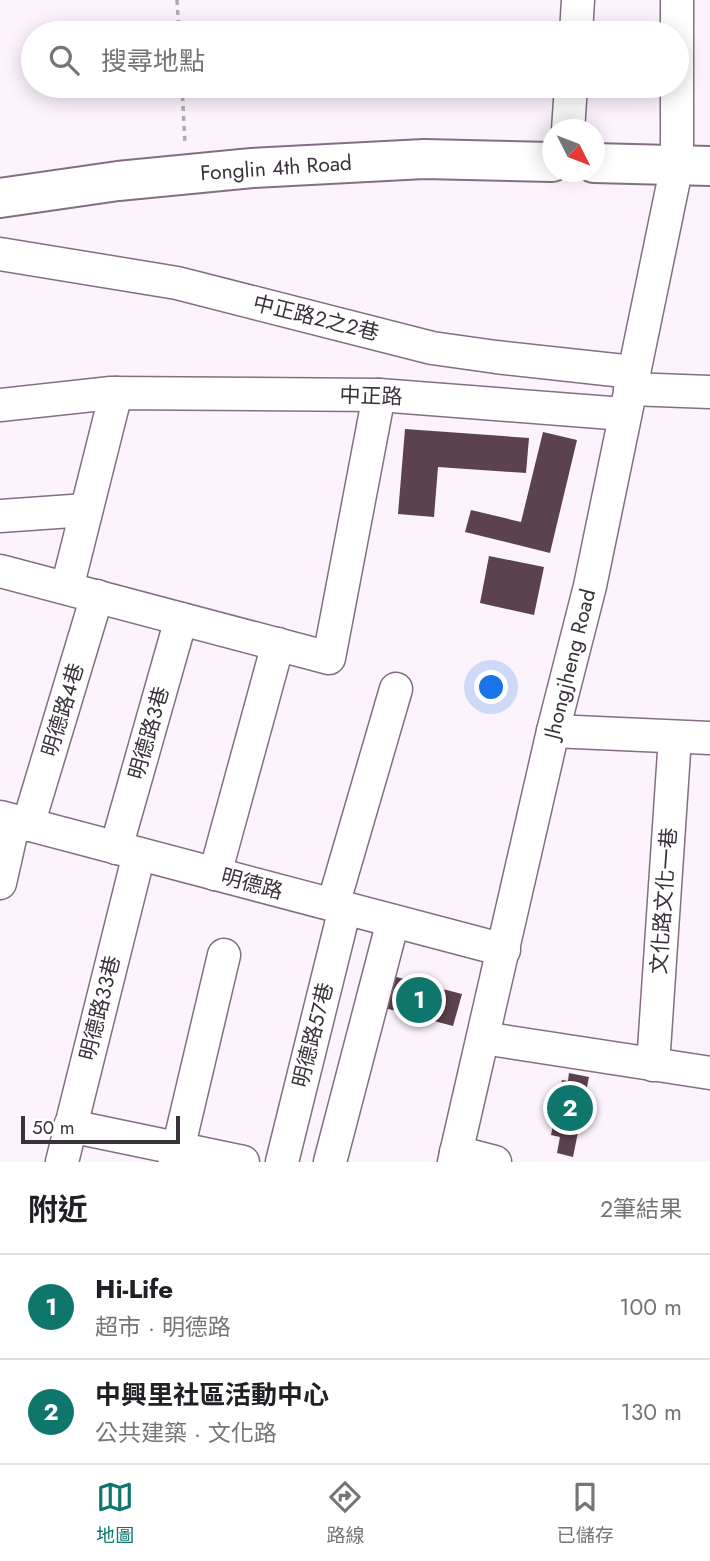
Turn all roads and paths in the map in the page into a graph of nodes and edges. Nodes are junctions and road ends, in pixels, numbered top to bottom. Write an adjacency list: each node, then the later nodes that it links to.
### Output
1 (177, 0): 4 (path)
2 (578, 0): 5 (street)
3 (677, 0): 6 (street, Jhongjheng Road)
4 (178, 21)
5 (577, 21)
6 (679, 21)
7 (182, 98): 13 (path)
8 (570, 98): 10 (street)
9 (688, 98): 14 (street, Jhongjheng Road)
10 (569, 119)
11 (542, 141): 13 (main road, Fonglin 4th Road)
12 (605, 142): 14 (main road)
13 (185, 153): 17 (main road, Fonglin 4th Road)
14 (694, 154): 16 (main road); 20 (street, Jhongjheng Road)
15 (542, 162): 18 (main road, Fonglin 4th Road)
16 (605, 162)
17 (0, 176)
18 (0, 198)
19 (0, 254): 20 (street, 中正路2之2巷)
20 (629, 392): 22 (street); 23 (street, 中正路); 34 (street, Jhongjheng Road)
21 (116, 393): 23 (street, 中正路); 24 (street, 中正路); 25 (street)
22 (710, 393)
23 (379, 395): 31 (street)
24 (0, 405)
25 (86, 510): 26 (street); 28 (street)
26 (0, 516)
27 (0, 571): 28 (street)
28 (67, 588): 29 (street)
29 (97, 596): 30 (street); 37 (street, 明德路4巷)
30 (181, 618): 31 (street); 38 (street, 明德路3巷)
31 (278, 644): 39 (street)
32 (396, 689): 41 (street, 明德路57巷)
33 (710, 726): 36 (street)
34 (553, 731): 35 (street); 43 (street, Jhongjheng Road)
35 (675, 737): 36 (street); 46 (street, 文化路文化一巷)
36 (710, 738)
37 (14, 821): 38 (street, 明德路); 40 (street, 明德路4巷)
38 (128, 851): 39 (street, 明德路); 48 (street, 明德路33巷)
39 (215, 874): 41 (street, 明德路)
40 (0, 883)
41 (339, 906): 42 (street, 明德路); 53 (street, 明德路57巷)
42 (393, 921): 43 (street, 明德路); 54 (street)
43 (504, 950): 45 (street, Jhongjheng Road)
44 (224, 955): 49 (street)
45 (483, 1038): 46 (street); 50 (street, Jhongjheng Road)
46 (653, 1065): 47 (street)
47 (710, 1073)
48 (70, 1126): 49 (street); 51 (street, 明德路33巷)
49 (177, 1155): 52 (street)
50 (455, 1157): 55 (street)
51 (62, 1162)
52 (243, 1162)
53 (282, 1162)
54 (330, 1162)
55 (495, 1162)

